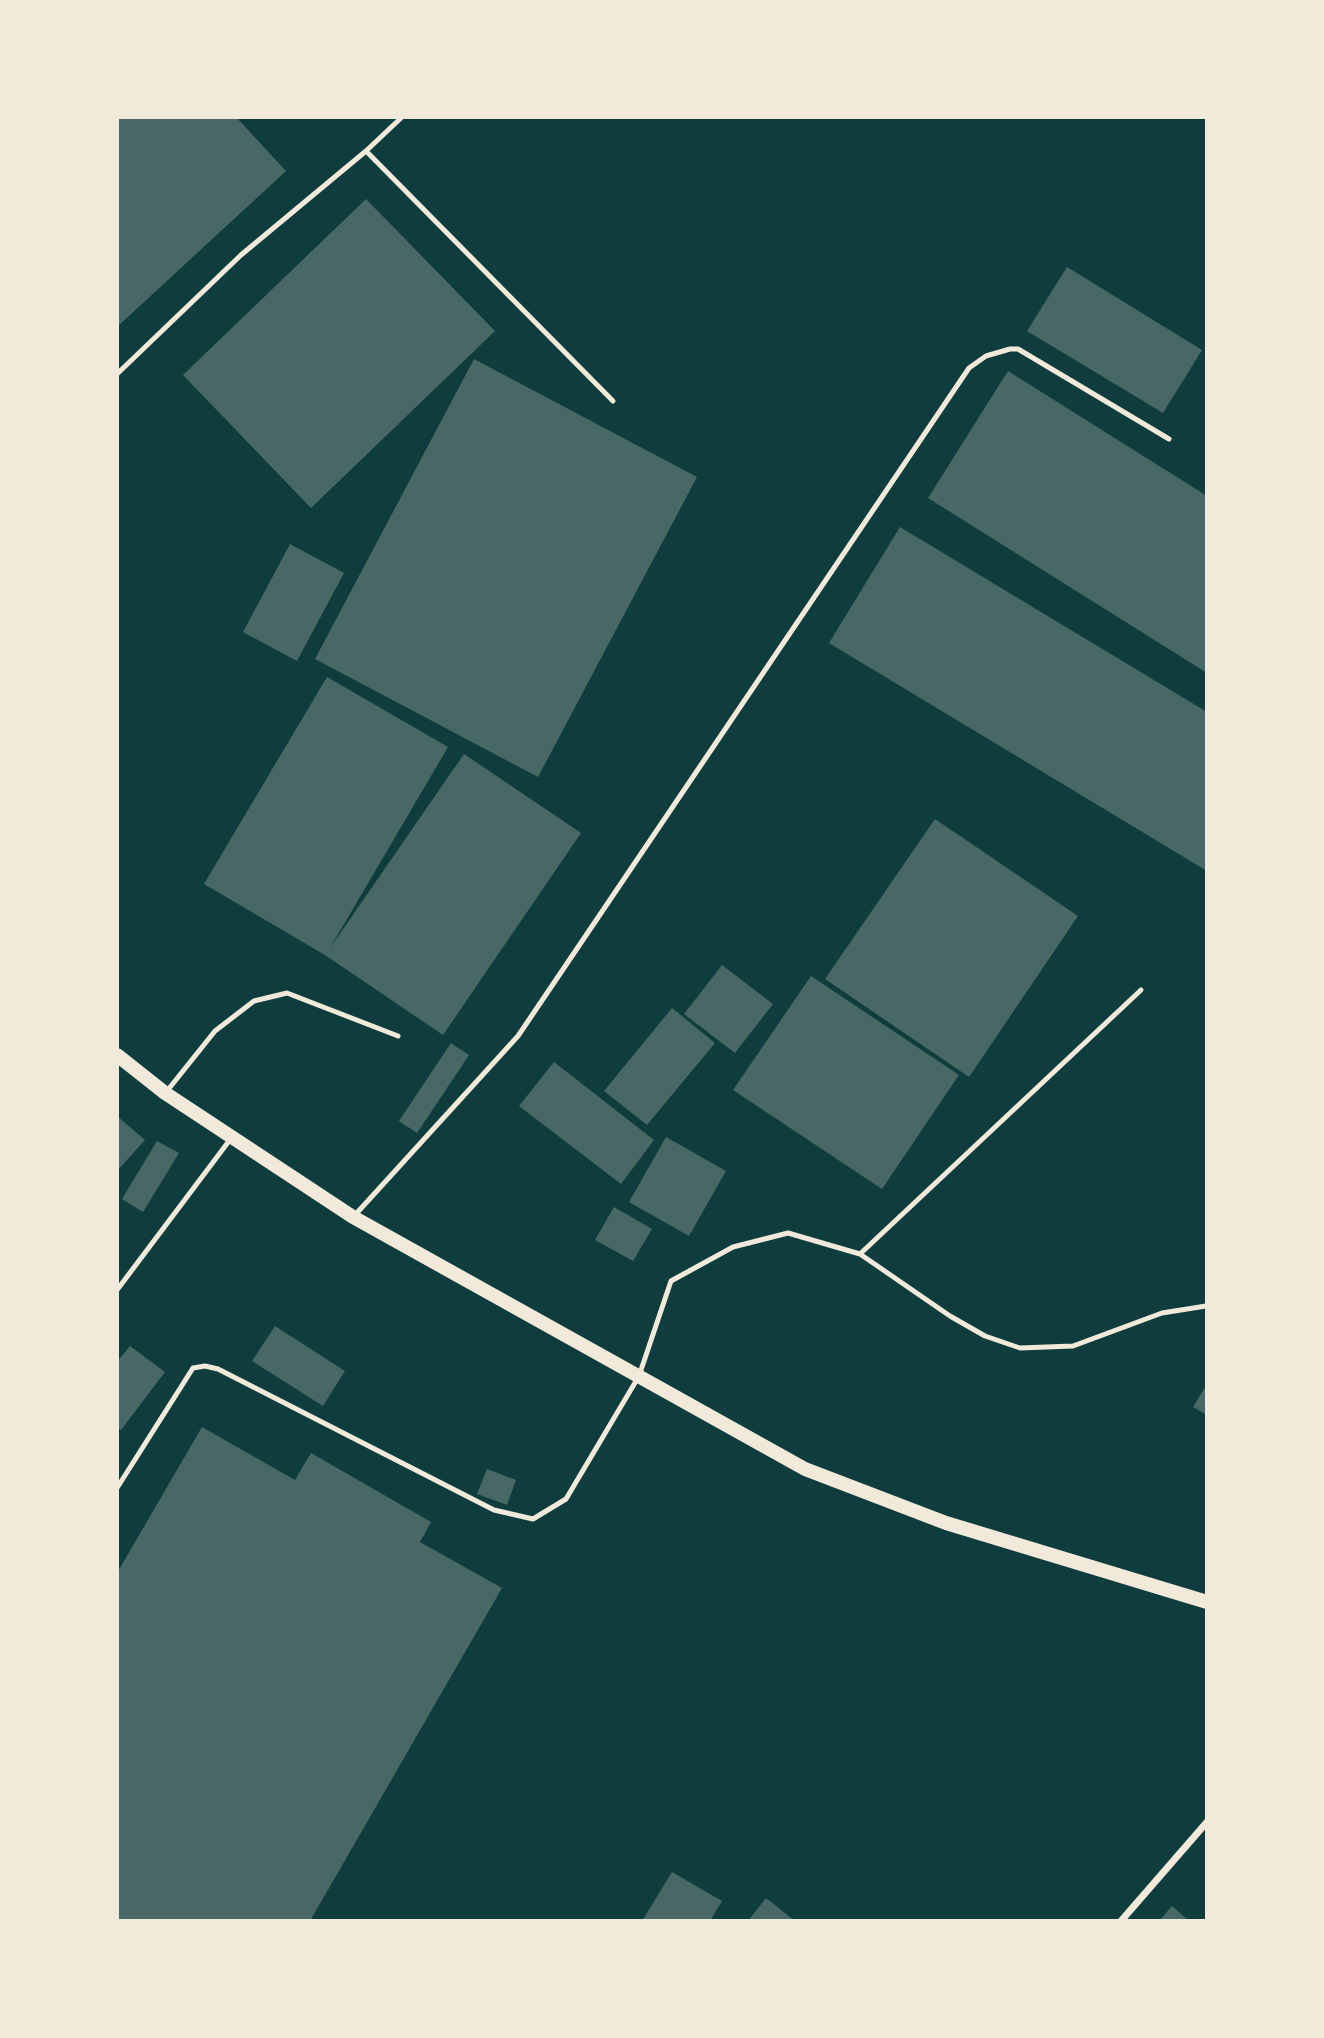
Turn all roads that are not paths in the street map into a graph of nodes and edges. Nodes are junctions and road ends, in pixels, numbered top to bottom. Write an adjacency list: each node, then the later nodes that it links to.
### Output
1 (402, 117): 2 (lane)
2 (366, 151): 3 (lane); 4 (lane)
3 (117, 374)
4 (613, 401)
5 (1169, 439): 11 (lane)
6 (1141, 990): 12 (lane)
7 (398, 1036): 9 (lane)
8 (118, 1057): 9 (main road)
9 (165, 1093): 10 (main road)
10 (232, 1138): 11 (main road); 13 (lane)
11 (353, 1217): 15 (main road)
12 (860, 1254): 14 (lane); 15 (lane)
13 (117, 1290)
14 (1206, 1307)
15 (639, 1377): 16 (lane); 17 (main road)
16 (117, 1488)
17 (1207, 1602)
18 (1207, 1822): 19 (street)
19 (1121, 1921)

